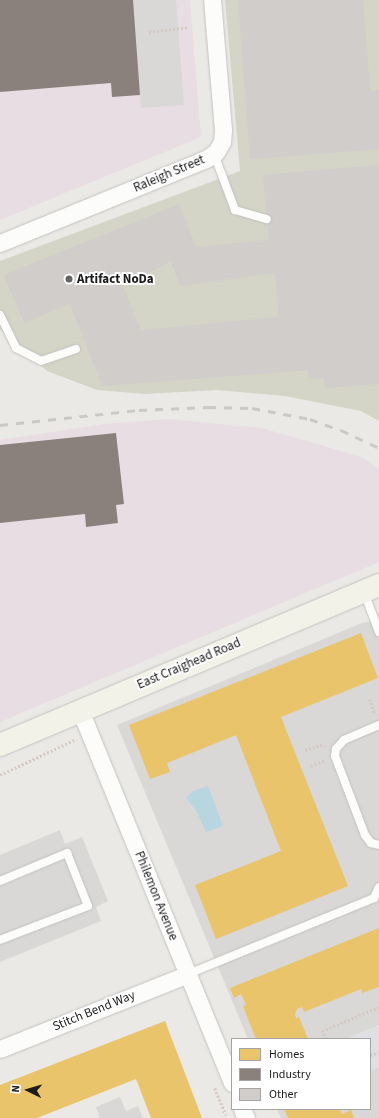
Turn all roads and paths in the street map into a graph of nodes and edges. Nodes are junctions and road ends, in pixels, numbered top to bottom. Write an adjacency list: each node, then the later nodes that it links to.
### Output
1 (212, 0): 4 (street, Raleigh Street)
2 (189, 28): 3 (path)
3 (149, 32)
4 (214, 154): 5 (lane); 6 (street, Raleigh Street)
5 (267, 219)
6 (0, 243)
7 (0, 315): 8 (lane)
8 (76, 349)
9 (371, 588): 10 (lane); 11 (street, East Craighead Road)
10 (379, 632)
11 (80, 710): 14 (street, East Craighead Road); 23 (street, Philemon Avenue)
12 (379, 725): 15 (lane)
13 (70, 742): 17 (path)
14 (0, 745)
15 (336, 748): 16 (path); 18 (lane)
16 (305, 750)
17 (0, 775)
18 (379, 844)
19 (0, 881): 22 (lane)
20 (379, 887): 21 (lane)
21 (377, 900): 23 (lane)
22 (0, 940)
23 (188, 974): 26 (street, Stitch Bend Way); 27 (street, Philemon Avenue)
24 (379, 1007): 25 (path)
25 (326, 1038)
26 (0, 1049)
27 (231, 1081)
28 (379, 1116): 29 (path)
29 (375, 1118)

